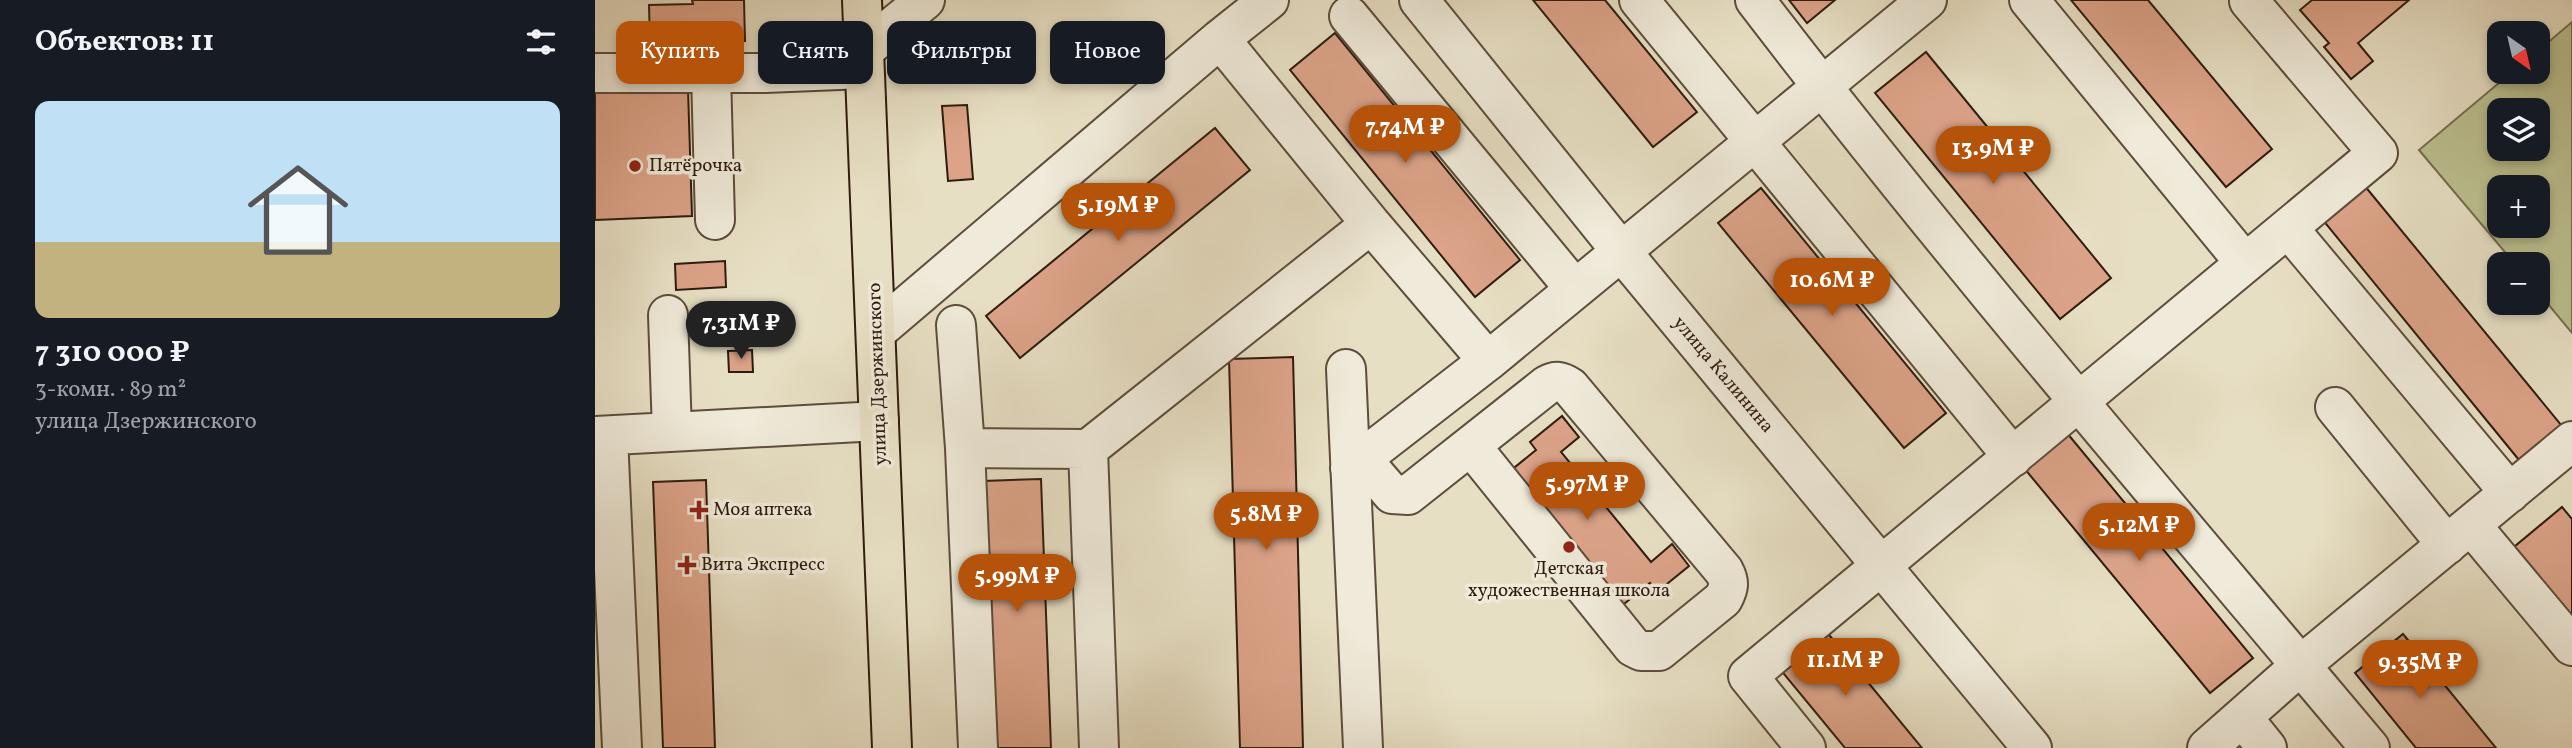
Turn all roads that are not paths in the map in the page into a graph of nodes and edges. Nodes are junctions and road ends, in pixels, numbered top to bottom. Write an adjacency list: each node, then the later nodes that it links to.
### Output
1 (862, 0): 11 (main road, улица Дзержинского)
2 (925, 0): 13 (street)
3 (1269, 0): 12 (street)
4 (1419, 0): 23 (street, улица Калинина)
5 (1639, 0): 19 (street)
6 (1755, 0): 18 (street)
7 (1927, 0): 18 (street)
8 (2029, 0): 24 (street)
9 (2249, 1): 22 (street)
10 (1349, 16): 25 (street)
11 (863, 21)
12 (1220, 39): 21 (street); 28 (street)
13 (873, 51)
14 (595, 73): 15 (street)
15 (616, 73)
16 (711, 84): 20 (street)
17 (865, 84): 28 (main road, улица Дзержинского)
18 (1821, 87): 19 (street); 31 (street)
19 (1754, 142): 23 (street); 40 (street)
20 (715, 220)
21 (1371, 223): 29 (street); 39 (street)
22 (2288, 228): 24 (street); 42 (street)
23 (1621, 251): 25 (street); 44 (street, улица Калинина)
24 (2245, 263): 31 (street)
25 (1574, 288): 29 (street)
26 (668, 314): 34 (street)
27 (956, 325): 38 (street)
28 (877, 331): 33 (main road, улица Дзержинского)
29 (1488, 360): 41 (street)
30 (1346, 369): 41 (street)
31 (2080, 402): 40 (street); 46 (street)
32 (2335, 407): 43 (street)
33 (880, 421): 34 (street); 49 (main road, улица Дзержинского)
34 (672, 432): 35 (street)
35 (601, 436): 48 (street)
36 (2572, 441): 42 (street)
37 (1471, 446): 37 (street); 41 (street)
38 (965, 448): 39 (street); 50 (street)
39 (1088, 449): 51 (street)
40 (2013, 457): 44 (street)
41 (1356, 464): 52 (street)
42 (2510, 493): 43 (street)
43 (2459, 535): 45 (street); 46 (street)
44 (1882, 567): 53 (street); 54 (street, улица Калинина)
45 (2572, 646)
46 (2301, 666): 47 (street); 57 (street)
47 (2242, 717): 55 (street); 56 (street)
48 (622, 748)
49 (892, 748)
50 (978, 748)
51 (1099, 748)
52 (1363, 748)
53 (1806, 748)
54 (2032, 748)
55 (2207, 748)
56 (2267, 748)
57 (2370, 748)

